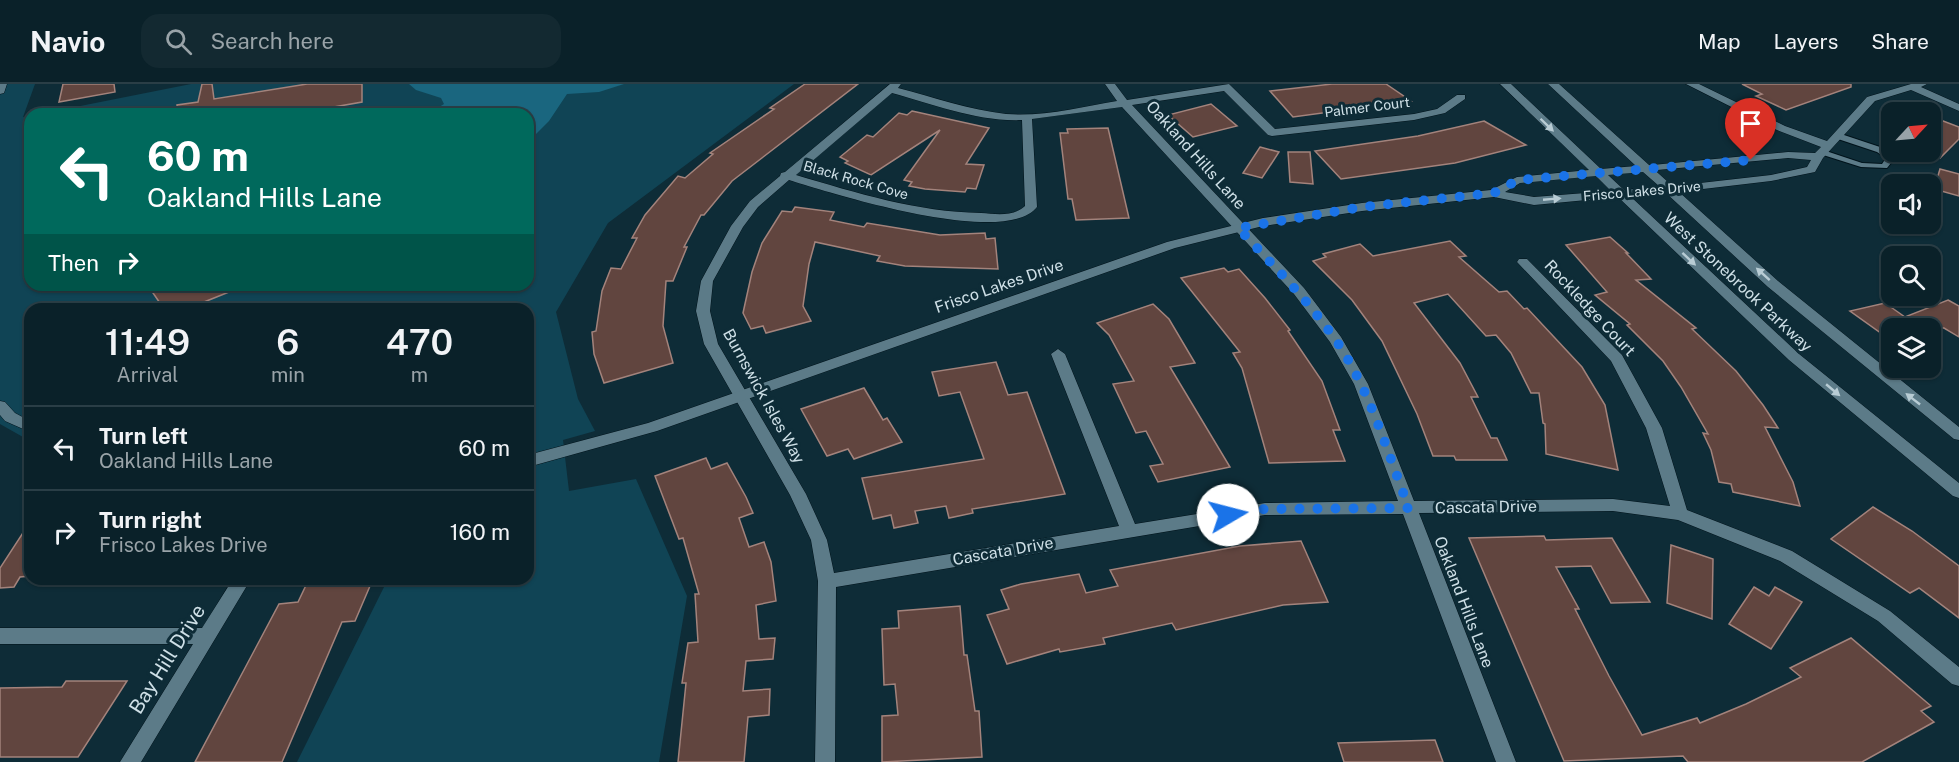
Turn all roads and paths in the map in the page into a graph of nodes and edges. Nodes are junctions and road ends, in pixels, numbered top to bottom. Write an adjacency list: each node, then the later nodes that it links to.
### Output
1 (2, 84): 9 (street)
2 (1110, 84): 11 (street, Oakland Hills Lane)
3 (1505, 84): 17 (street, West Stonebrook Parkway, one-way to 17)
4 (1553, 84): 16 (street, West Stonebrook Parkway)
5 (1691, 84): 15 (street)
6 (893, 86): 13 (street); 18 (street, Burnswick Isles Way)
7 (1224, 86): 10 (street, Palmer Court); 11 (street)
8 (1917, 86): 12 (street); 14 (street, Frisco Lakes Drive)
9 (0, 91)
10 (1461, 97)
11 (1124, 103): 13 (street); 22 (street, Oakland Hills Lane)
12 (1959, 108)
13 (1027, 116): 18 (street, Black Rock Cove)
14 (1838, 136): 15 (street, Frisco Lakes Drive); 15 (lane)
15 (1824, 151): 16 (street, Frisco Lakes Drive); 19 (street, Frisco Lakes Drive)
16 (1646, 168): 17 (street, Frisco Lakes Drive); 19 (street, West Stonebrook Parkway)
17 (1596, 172): 20 (street, Frisco Lakes Drive); 21 (street, West Stonebrook Parkway)
18 (785, 175): 25 (street, Burnswick Isles Way)
19 (1669, 189): 21 (street, Frisco Lakes Drive); 28 (street, West Stonebrook Parkway, one-way to 19)
20 (1494, 193): 21 (street, Frisco Lakes Drive, one-way to 21); 22 (street, Frisco Lakes Drive)
21 (1618, 193): 30 (street, West Stonebrook Parkway, one-way to 30)
22 (1238, 228): 25 (street, Frisco Lakes Drive); 31 (street, Oakland Hills Lane)
23 (1523, 262): 32 (street, Rockledge Court)
24 (1058, 354): 33 (street)
25 (742, 395): 29 (street, Frisco Lakes Drive); 34 (street, Burnswick Isles Way)
26 (0, 406): 27 (street)
27 (24, 424)
28 (1959, 435)
29 (534, 459)
30 (1959, 492)
31 (1409, 508): 32 (street, Cascata Drive); 33 (street, Cascata Drive); 41 (street, Oakland Hills Lane)
32 (1680, 514): 38 (street, Cascata Drive)
33 (1129, 530): 34 (street, Cascata Drive)
34 (827, 581): 40 (street, Burnswick Isles Way)
35 (239, 585): 37 (street, Bay Hill Drive)
36 (0, 636): 37 (street)
37 (207, 636): 39 (street, Bay Hill Drive)
38 (1959, 678)
39 (130, 762)
40 (825, 762)
41 (1506, 762)

